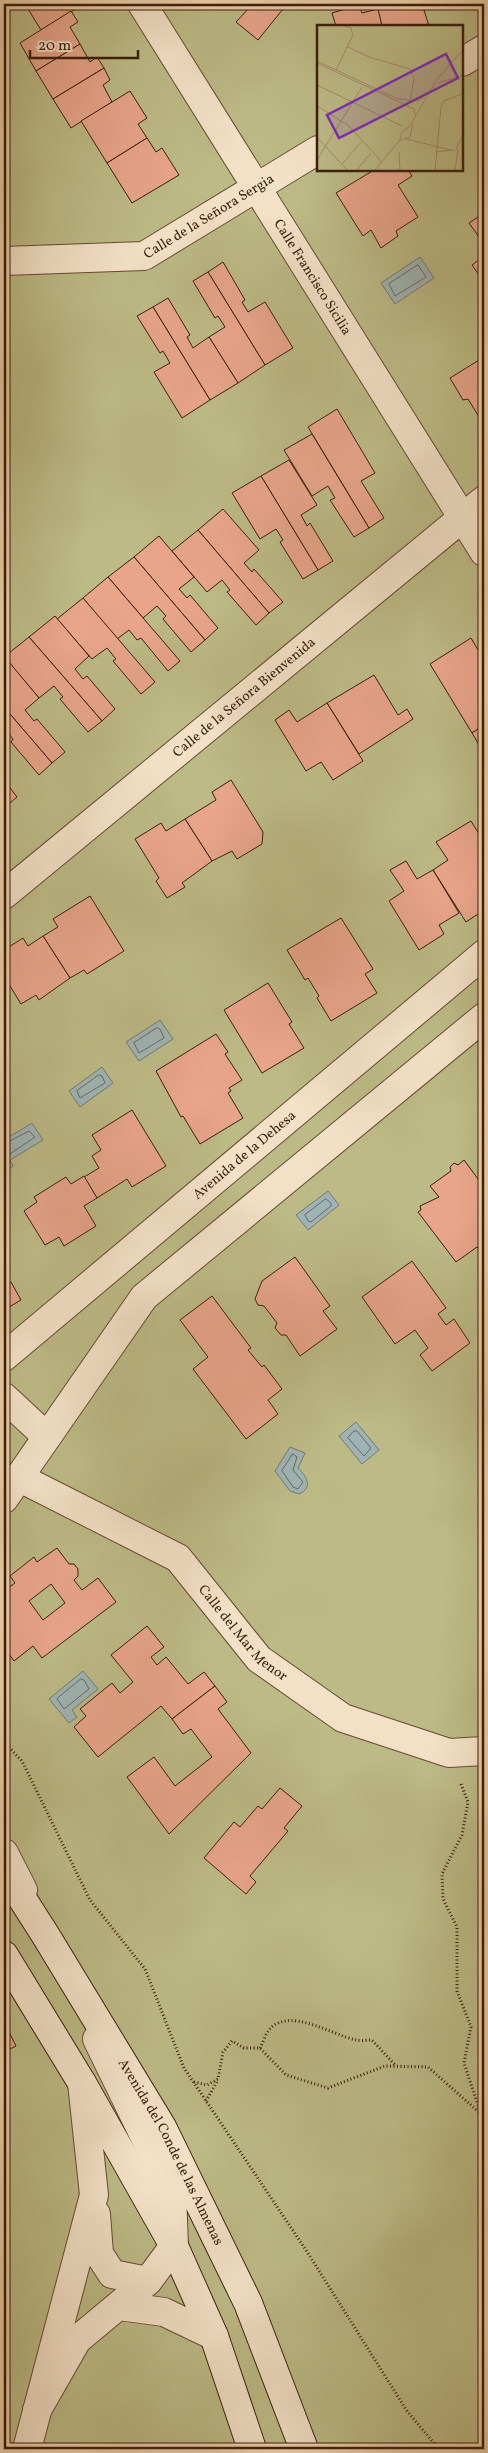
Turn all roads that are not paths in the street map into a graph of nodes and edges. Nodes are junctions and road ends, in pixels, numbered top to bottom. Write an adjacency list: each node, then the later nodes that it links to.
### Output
1 (142, 4): 5 (street, Calle Francisco Sicilia)
2 (484, 49): 3 (street)
3 (463, 61)
4 (317, 151): 5 (street, Calle de la Señora Sergia)
5 (255, 188): 6 (street, Calle de la Señora Sergia); 8 (street, Calle Francisco Sicilia)
6 (4, 261)
7 (484, 500): 8 (street, Calle de la Señora Bienvenida)
8 (462, 517): 9 (street, Calle Francisco Sicilia); 10 (street, Calle de la Señora Bienvenida)
9 (484, 552)
10 (4, 895)
11 (484, 954): 13 (street, Avenida de la Dehesa)
12 (484, 1017): 15 (street)
13 (4, 1357)
14 (4, 1397): 15 (street)
15 (46, 1436): 16 (street)
16 (11, 1488): 17 (street, Calle del Mar Menor)
17 (484, 1751)
18 (4, 1853): 20 (street)
19 (4, 1870): 20 (street, Avenida del Conde de las Almenas)
20 (46, 1936): 24 (street); 31 (street, Avenida del Conde de las Almenas)
21 (4, 1955): 22 (street)
22 (82, 2083): 23 (street); 24 (street)
23 (94, 2195): 25 (street); 28 (street)
24 (174, 2246): 25 (street); 27 (street)
25 (148, 2281): 26 (street)
26 (119, 2306): 27 (street); 28 (street)
27 (214, 2336): 30 (street)
28 (38, 2410): 29 (street)
29 (27, 2449)
30 (252, 2449)
31 (304, 2449)

